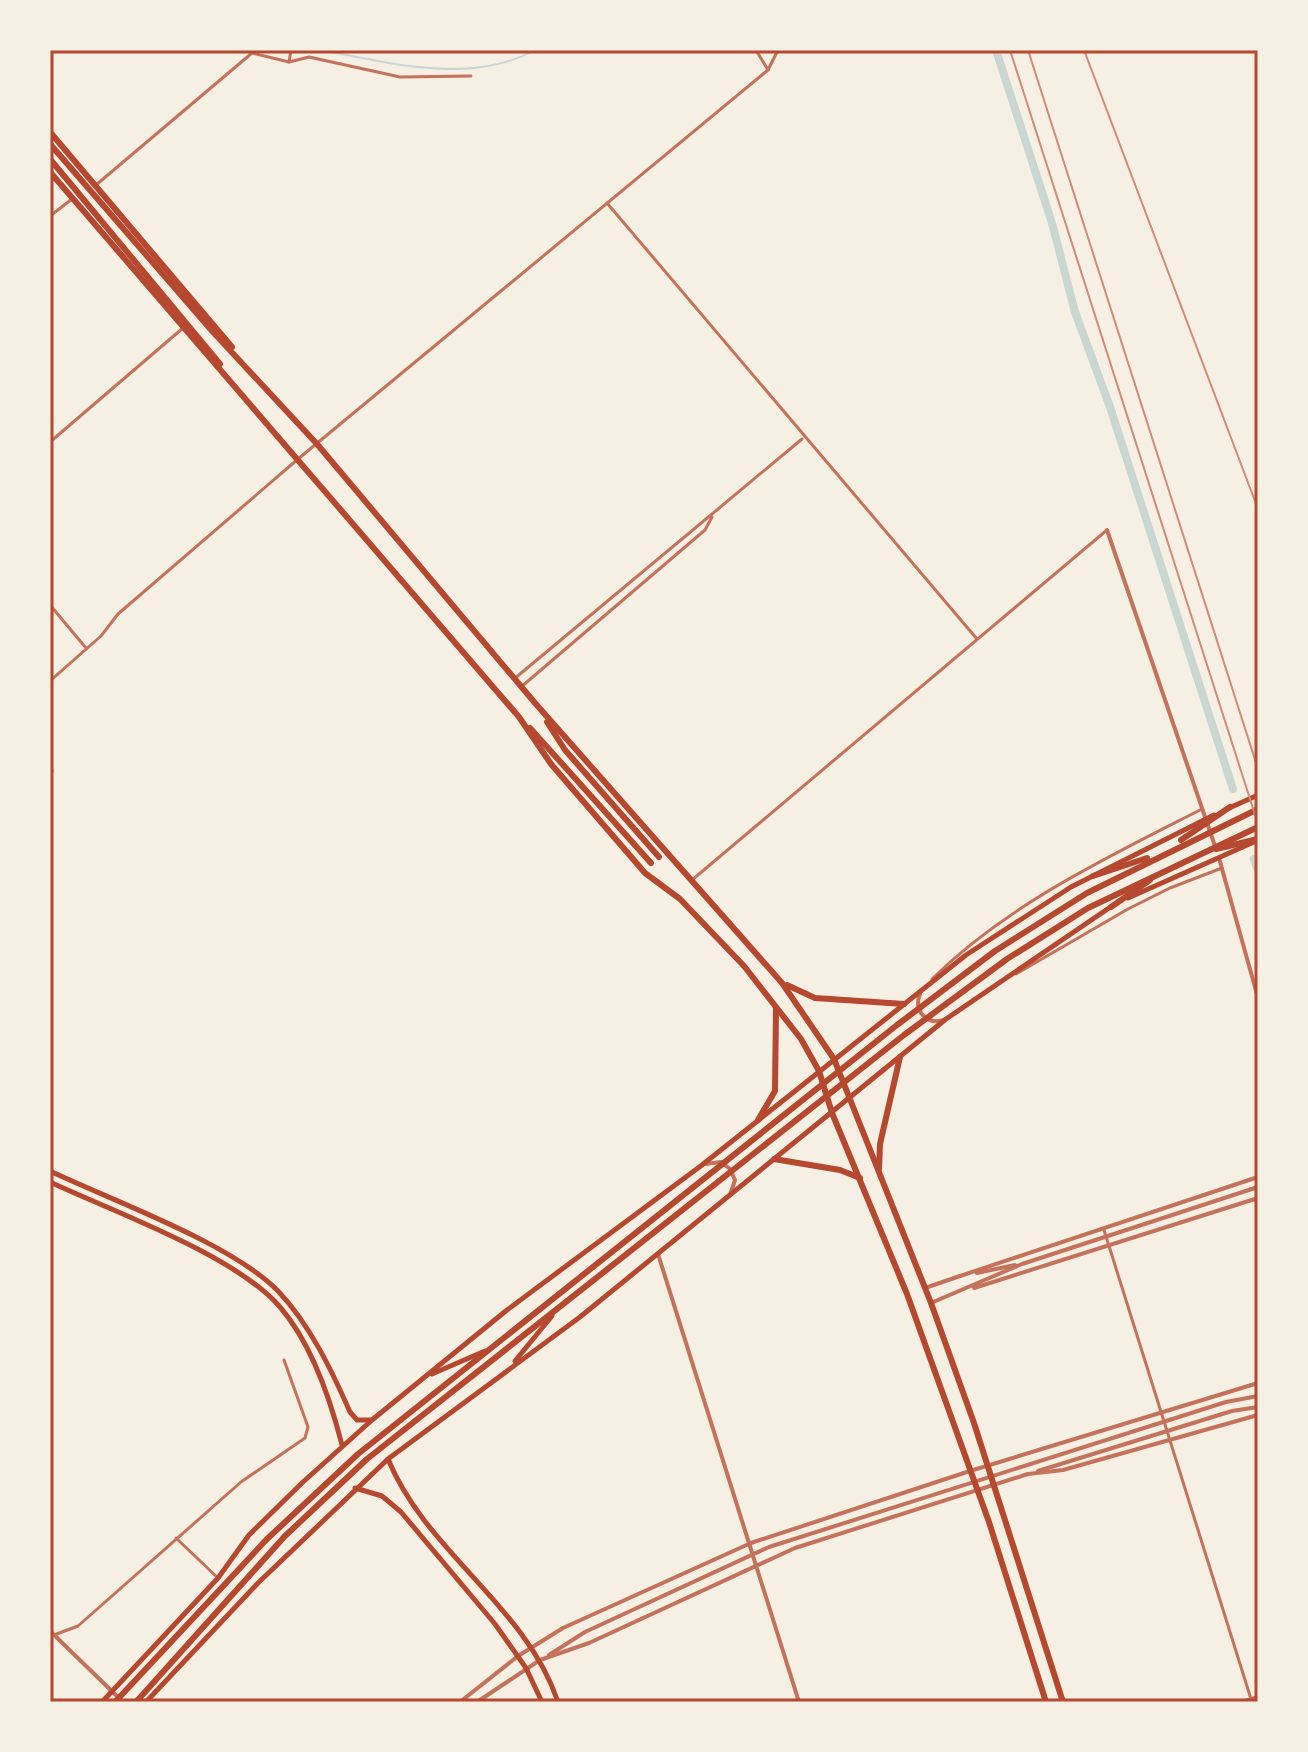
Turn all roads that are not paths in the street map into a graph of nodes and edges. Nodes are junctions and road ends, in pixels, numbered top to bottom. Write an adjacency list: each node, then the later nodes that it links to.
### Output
1 (756, 50): 5 (street)
2 (778, 50): 5 (street)
3 (291, 51): 4 (street)
4 (289, 62): 6 (street); 11 (street)
5 (768, 70): 13 (street)
6 (471, 76)
7 (50, 132): 11 (main road)
8 (50, 144): 16 (main road)
9 (50, 159): 17 (main road)
10 (50, 172): 12 (main road)
11 (95, 185): 12 (street); 16 (main road)
12 (73, 198): 14 (street); 15 (main road)
13 (606, 202): 18 (street); 20 (street)
14 (50, 216)
15 (183, 328): 17 (main road); 19 (street)
16 (259, 381): 20 (main road)
17 (245, 400): 21 (main road)
18 (804, 438): 22 (street); 25 (street)
19 (50, 442)
20 (317, 444): 21 (street); 27 (main road)
21 (298, 459): 26 (street); 31 (main road)
22 (712, 517): 27 (street); 29 (street)
23 (1107, 530): 25 (street); 34 (street)
24 (50, 605): 26 (street)
25 (977, 639): 45 (street)
26 (87, 649): 28 (street)
27 (514, 679): 29 (main road)
28 (50, 681)
29 (521, 687): 30 (main road)
30 (535, 703): 40 (main road); 45 (main road)
31 (519, 717): 41 (main road); 52 (main road)
32 (1258, 795): 33 (main road)
33 (1230, 807): 38 (main road); 44 (main road)
34 (1202, 809): 43 (street); 48 (street)
35 (1258, 809): 38 (main road)
36 (1258, 827): 39 (main road)
37 (1258, 840): 39 (main road); 46 (main road)
38 (1163, 853): 44 (main road); 79 (main road)
39 (1197, 854): 42 (main road)
40 (659, 857)
41 (651, 863)
42 (1169, 867): 46 (main road); 78 (main road)
43 (1222, 868): 49 (street); 50 (street)
44 (1093, 876): 48 (main road)
45 (692, 880): 47 (main road)
46 (1111, 907): 49 (main road)
47 (782, 983): 51 (main road); 55 (main road)
48 (923, 989): 51 (main road); 53 (street)
49 (987, 989): 53 (main road)
50 (1258, 998)
51 (904, 1004): 55 (main road)
52 (775, 1005): 56 (main road); 59 (main road)
53 (946, 1019): 54 (main road)
54 (900, 1057): 57 (main road); 63 (main road)
55 (834, 1059): 56 (main road); 57 (main road)
56 (819, 1071): 58 (main road); 59 (main road)
57 (848, 1100): 58 (main road); 63 (main road)
58 (832, 1113): 60 (main road); 65 (main road)
59 (758, 1120): 61 (main road)
60 (774, 1159): 65 (main road); 68 (main road)
61 (702, 1165): 68 (street); 82 (main road)
62 (50, 1171): 88 (main road)
63 (878, 1173): 75 (main road)
64 (1258, 1177): 70 (street)
65 (860, 1178): 93 (main road)
66 (50, 1182): 90 (main road)
67 (1258, 1187): 73 (street)
68 (728, 1197): 72 (main road)
69 (1258, 1198): 71 (street)
70 (1103, 1228): 71 (street); 74 (street)
71 (1109, 1246): 76 (street); 86 (street)
72 (658, 1254): 81 (main road); 99 (street)
73 (1022, 1264): 74 (street); 76 (street)
74 (960, 1276): 75 (street)
75 (925, 1288): 77 (main road)
76 (957, 1294): 77 (street)
77 (931, 1303): 92 (main road)
78 (557, 1310): 81 (main road); 112 (main road)
79 (490, 1349): 82 (main road); 110 (main road)
80 (284, 1360): 98 (street)
81 (510, 1368): 91 (main road)
82 (423, 1378): 88 (main road)
83 (1258, 1383): 86 (street)
84 (1258, 1396): 105 (street)
85 (1258, 1407): 94 (street)
86 (1160, 1412): 89 (street); 92 (street)
87 (1258, 1415): 89 (street)
88 (372, 1420): 90 (main road)
89 (1168, 1440): 94 (street); 108 (street)
90 (342, 1445): 101 (main road)
91 (388, 1459): 96 (main road); 103 (main road)
92 (989, 1465): 93 (street); 95 (main road)
93 (970, 1471): 97 (main road); 99 (street)
94 (1028, 1474): 95 (street)
95 (995, 1484): 97 (street); 120 (main road)
96 (354, 1488): 104 (main road); 113 (main road)
97 (977, 1489): 100 (street); 119 (main road)
98 (176, 1538): 101 (street); 102 (street)
99 (751, 1543): 100 (street); 103 (street)
100 (757, 1564): 105 (street); 118 (street)
101 (218, 1578): 109 (main road)
102 (52, 1633): 111 (street)
103 (531, 1647): 104 (street); 105 (main road)
104 (518, 1656): 106 (main road); 114 (street)
105 (540, 1660): 106 (street); 117 (main road)
106 (526, 1668): 115 (street); 116 (main road)
107 (1258, 1697): 108 (street)
108 (1251, 1699): 121 (street)
109 (102, 1702)
110 (115, 1702)
111 (123, 1702)
112 (136, 1702)
113 (146, 1702)
114 (460, 1702)
115 (477, 1702)
116 (542, 1702)
117 (558, 1702)
118 (799, 1702)
119 (1046, 1702)
120 (1063, 1702)
121 (1242, 1702)

